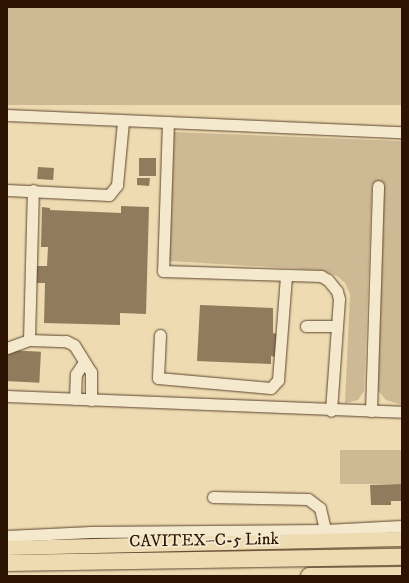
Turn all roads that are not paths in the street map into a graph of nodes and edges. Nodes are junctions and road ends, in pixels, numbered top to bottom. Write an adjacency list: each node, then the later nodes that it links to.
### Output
1 (7, 115): 2 (lane)
2 (123, 121): 3 (lane); 7 (lane)
3 (168, 122): 4 (lane); 8 (lane)
4 (402, 132)
5 (378, 186): 19 (lane)
6 (7, 190): 7 (lane)
7 (33, 190): 12 (lane)
8 (286, 275): 10 (lane); 11 (lane)
9 (306, 326): 10 (lane)
10 (336, 326): 18 (lane)
11 (160, 334)
12 (29, 340): 13 (lane); 14 (lane)
13 (7, 348)
14 (84, 362): 16 (lane); 17 (lane)
15 (7, 396): 16 (lane)
16 (75, 399): 17 (lane)
17 (91, 400): 18 (lane)
18 (330, 411): 19 (lane)
19 (371, 411): 20 (lane)
20 (402, 412)
21 (213, 497): 23 (lane)
22 (402, 526): 23 (lane)
23 (325, 530): 24 (lane)
24 (7, 536)
25 (402, 539): 26 (main road)
26 (7, 548)
27 (402, 557): 28 (highway, CAVITEX–C-5 Link)
28 (7, 562)
29 (402, 575): 30 (highway)
30 (309, 576)

